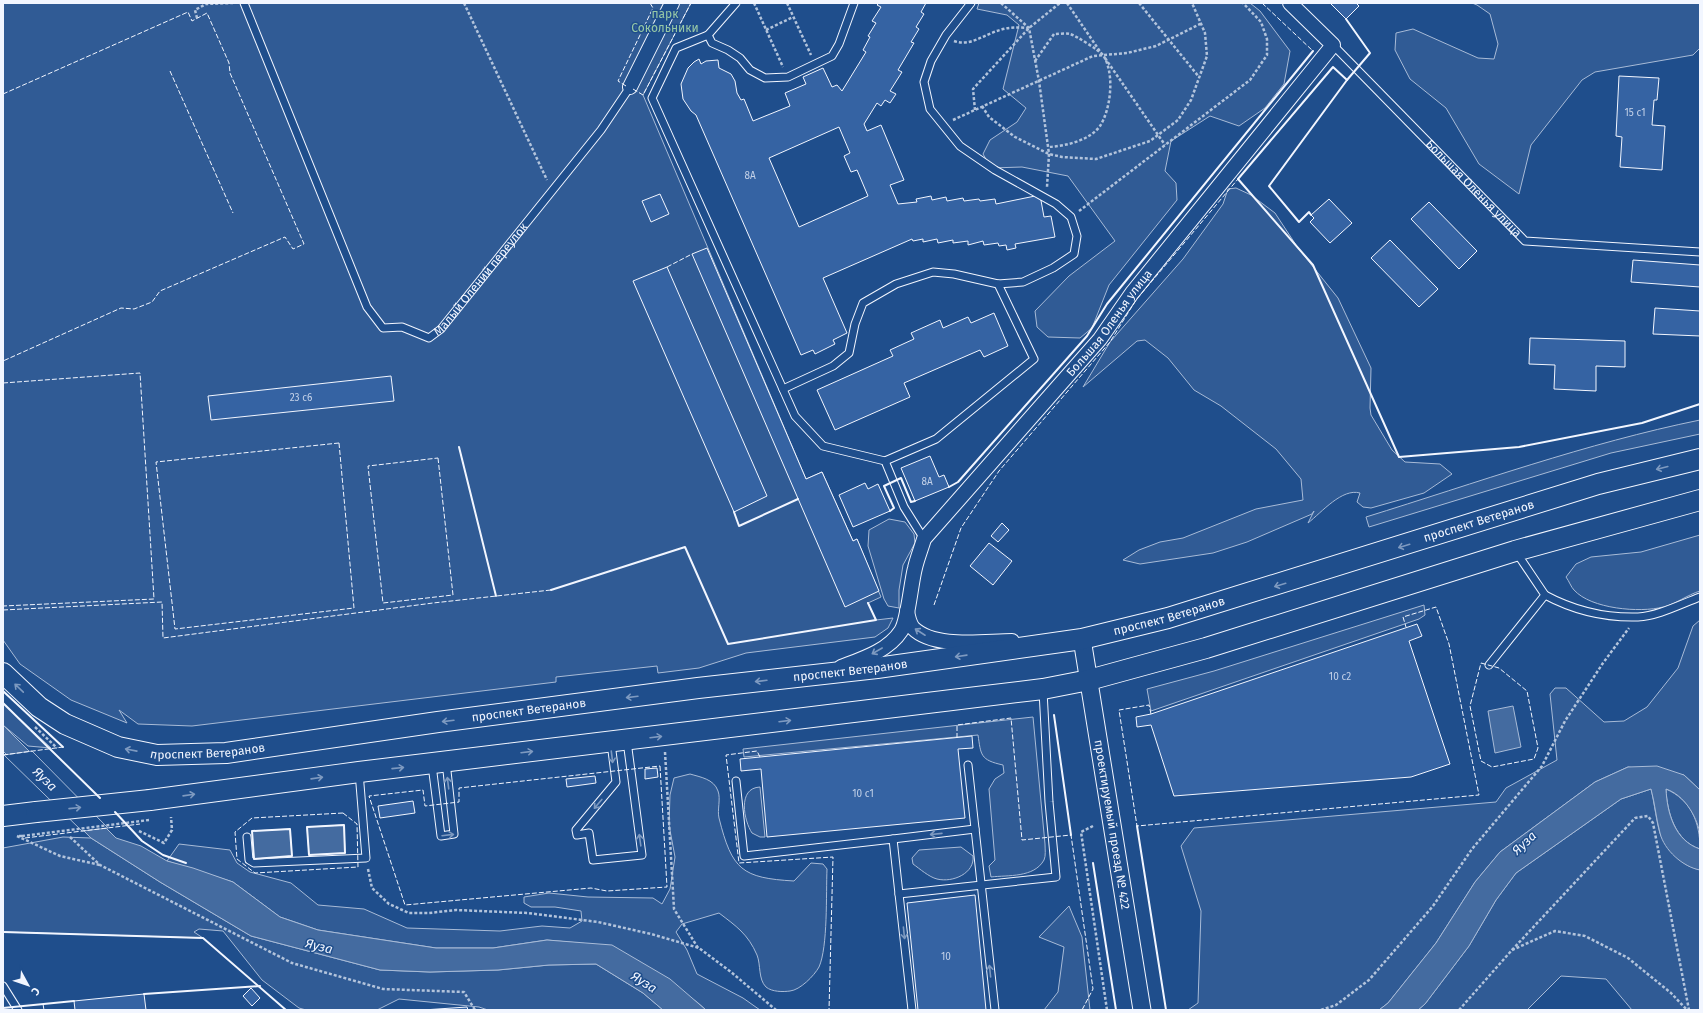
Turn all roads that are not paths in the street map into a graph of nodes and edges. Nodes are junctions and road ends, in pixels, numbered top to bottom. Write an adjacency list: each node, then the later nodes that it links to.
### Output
1 (244, 3): 9 (lane, Малый Олений переулок)
2 (672, 3): 9 (street, Малый Олений переулок)
3 (736, 3): 7 (lane)
4 (854, 3): 7 (lane)
5 (971, 3): 11 (lane)
6 (1290, 3): 8 (street, Большая Оленья улица)
7 (708, 35): 12 (lane)
8 (1333, 45): 10 (lane, Большая Оленья улица); 16 (street, Большая Оленья улица)
9 (630, 88)
10 (1700, 252)
11 (998, 284): 12 (lane); 14 (lane)
12 (783, 389): 14 (lane)
13 (1700, 459): 21 (main road, проспект Ветеранов, one-way to 21)
14 (885, 461): 16 (lane)
15 (1700, 500): 17 (main road)
16 (924, 539): 20 (street, Большая Оленья улица)
17 (1515, 550): 18 (lane); 25 (main road)
18 (1545, 595): 19 (lane); 22 (lane)
19 (1700, 598)
20 (907, 610): 21 (street, one-way to 20); 24 (street, Большая Оленья улица, one-way to 24)
21 (1076, 640): 24 (main road, проспект Ветеранов, one-way to 24); 25 (street, проектируемый проезд № 422)
22 (1489, 665)
23 (3, 673): 24 (main road, проспект Ветеранов, one-way to 23)
24 (828, 673)
25 (1089, 680): 26 (main road); 42 (street, проектируемый проезд № 422)
26 (1043, 688): 27 (main road, one-way to 26); 36 (lane)
27 (618, 742): 27 (lane, one-way to 27); 28 (main road, one-way to 27)
28 (439, 763): 28 (lane, one-way to 28); 30 (main road, one-way to 28)
29 (968, 765): 33 (lane)
30 (359, 772): 32 (main road, one-way to 30, bridge); 34 (lane)
31 (736, 781): 35 (lane)
32 (3, 816)
33 (975, 829): 35 (lane, one-way to 35); 36 (lane)
34 (247, 837)
35 (893, 839): 37 (lane)
36 (981, 885): 37 (lane); 41 (lane, one-way to 36)
37 (899, 894): 40 (lane, one-way to 40)
38 (3, 986): 39 (lane)
39 (18, 1010)
40 (912, 1010)
41 (995, 1010)
42 (1142, 1010)

